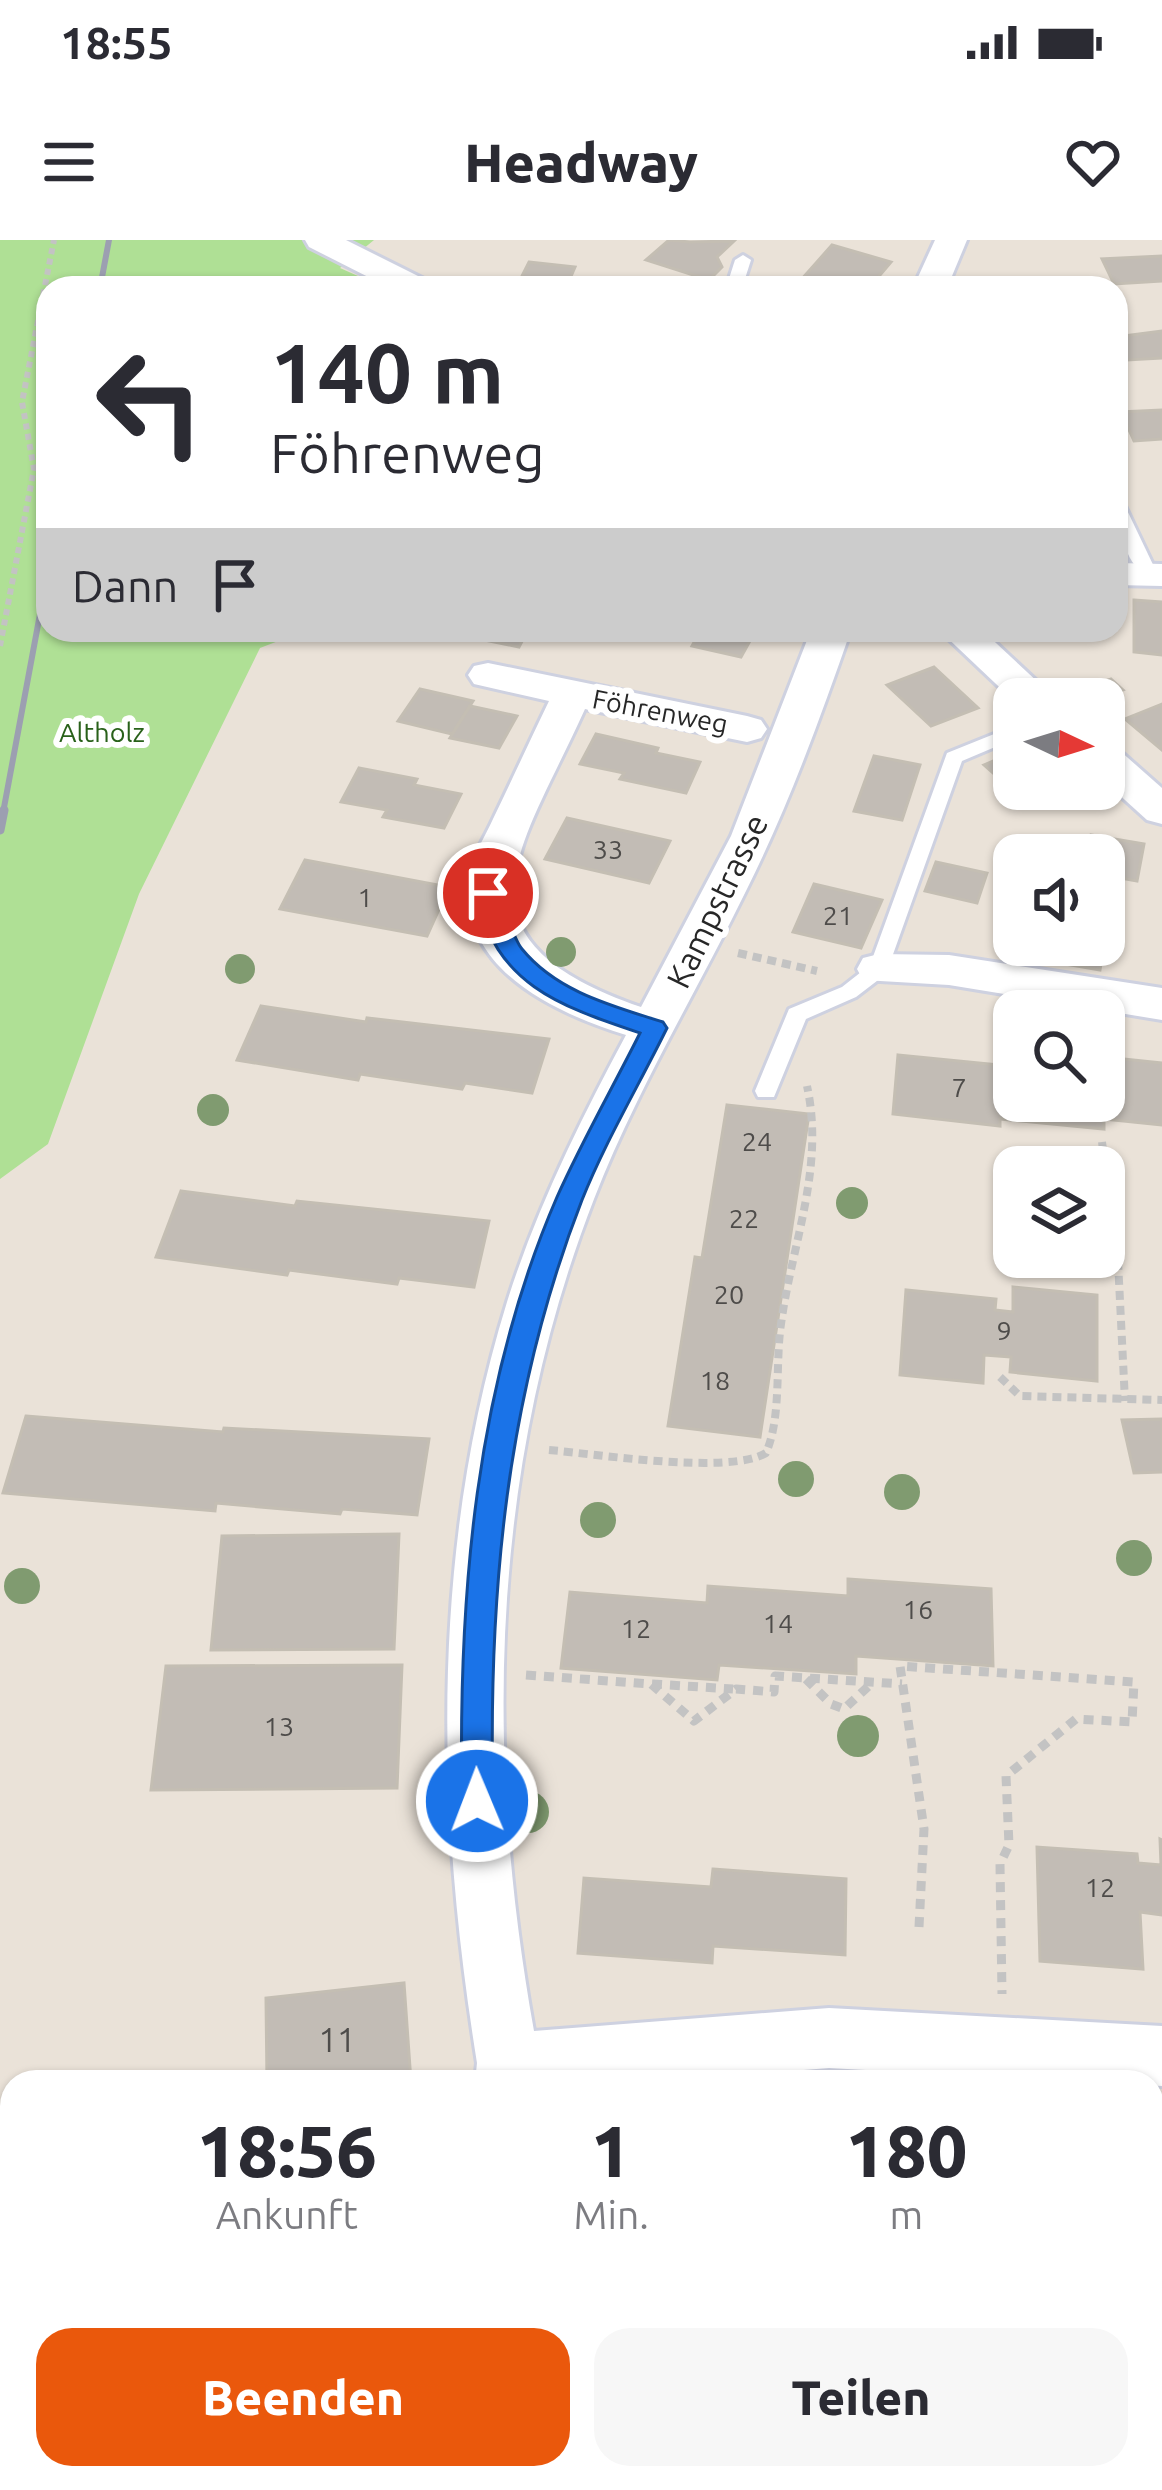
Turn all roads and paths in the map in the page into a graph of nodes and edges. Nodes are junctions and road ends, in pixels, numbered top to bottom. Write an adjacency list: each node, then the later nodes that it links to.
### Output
1 (54, 240): 5 (path)
2 (321, 240): 6 (street)
3 (951, 240): 8 (street)
4 (743, 260): 7 (lane)
5 (47, 276)
6 (392, 276)
7 (738, 276)
8 (935, 276)
9 (36, 331): 14 (path)
10 (1128, 537): 11 (lane)
11 (1142, 574)
12 (827, 642): 26 (street, Kampstrasse)
13 (972, 642): 16 (street)
14 (0, 646)
15 (488, 674): 17 (street, Föhrenweg)
16 (1013, 678)
17 (572, 694): 18 (street, Föhrenweg); 26 (street, Föhrenweg)
18 (747, 729)
19 (993, 741): 23 (lane)
20 (1125, 777): 21 (street)
21 (1162, 810)
22 (719, 949): 24 (path)
23 (879, 969): 25 (street); 27 (lane)
24 (828, 974)
25 (1162, 1004)
26 (655, 1028): 43 (street, Kampstrasse)
27 (783, 1043): 28 (lane); 33 (path)
28 (766, 1091)
29 (1102, 1142): 32 (path)
30 (1000, 1378): 32 (path)
31 (1162, 1400): 32 (path)
32 (1125, 1401)
33 (536, 1448)
34 (542, 1676): 37 (path)
35 (805, 1678): 36 (path); 36 (path); 39 (path)
36 (873, 1682): 38 (path)
37 (651, 1684): 39 (path); 39 (path)
38 (902, 1684): 40 (path); 41 (path)
39 (736, 1689)
40 (919, 1927)
41 (1002, 2012)
42 (1162, 2056): 44 (street)
43 (507, 2070)
44 (526, 2070)

